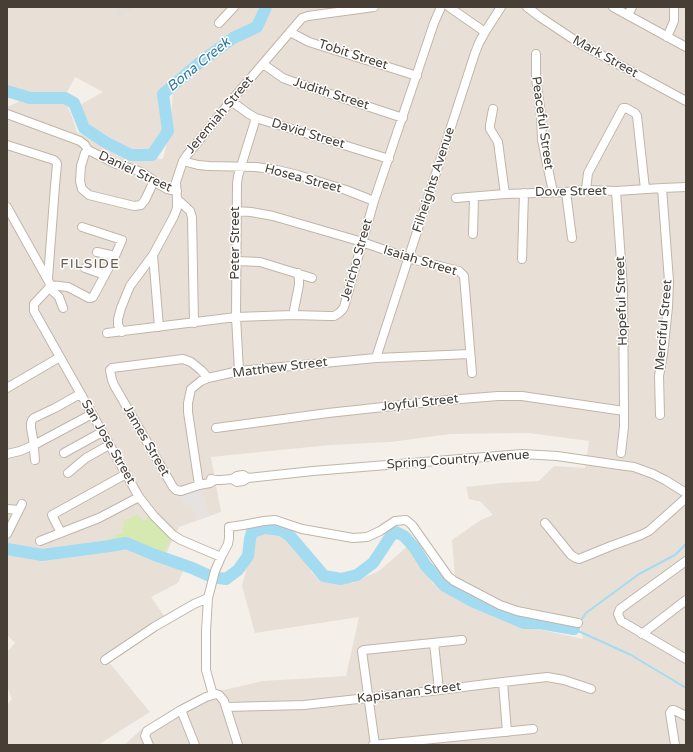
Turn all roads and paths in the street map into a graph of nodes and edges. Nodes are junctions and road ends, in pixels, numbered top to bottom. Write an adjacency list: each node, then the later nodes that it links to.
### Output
1 (234, 7): 11 (street)
2 (374, 7): 12 (street, Jeremiah Street)
3 (441, 7): 18 (street, Jericho Street)
4 (449, 7): 13 (street)
5 (502, 7): 13 (street, Filheights Avenue)
6 (527, 7): 20 (street, Mark Street)
7 (613, 7): 10 (street)
8 (632, 7): 10 (street)
9 (674, 7): 14 (street)
10 (628, 15): 14 (street)
11 (219, 23)
12 (290, 32): 17 (street, Jeremiah Street); 18 (street, Tobit Street)
13 (485, 32): 53 (street, Filheights Avenue)
14 (667, 37): 15 (street)
15 (686, 47)
16 (536, 54): 36 (street, Peaceful Street)
17 (263, 64): 19 (street, Jeremiah Street); 24 (street, Judith Street)
18 (417, 76): 24 (street, Jericho Street)
19 (231, 101): 23 (street, David Street); 28 (street, Jeremiah Street)
20 (686, 101)
21 (493, 109): 39 (street)
22 (7, 114): 26 (street, Daniel Street)
23 (256, 118): 27 (street, David Street); 29 (street, Peter Street)
24 (403, 118): 27 (street, Jericho Street)
25 (7, 145): 60 (street)
26 (88, 150): 30 (street, Daniel Street); 30 (street)
27 (389, 159): 43 (street, Jericho Street)
28 (183, 161): 29 (street, Hosea Street); 40 (street, Jeremiah Street)
29 (242, 166): 43 (street, Hosea Street); 45 (street, Peter Street)
30 (154, 181): 40 (street, Daniel Street)
31 (686, 187): 32 (street, Dove Street)
32 (662, 188): 33 (street, Dove Street); 78 (street, Merciful Street)
33 (645, 189): 34 (street); 35 (street, Dove Street)
34 (586, 190): 35 (street, Dove Street); 37 (street, Dove Street)
35 (616, 191): 76 (street, Hopeful Street)
36 (553, 192): 37 (street, Dove Street); 38 (street, Dove Street)
37 (566, 192): 48 (street)
38 (524, 193): 39 (street, Dove Street); 54 (street)
39 (505, 194): 41 (street, Dove Street)
40 (177, 195): 51 (street, Jeremiah Street); 64 (street, Daniel Street)
41 (474, 197): 42 (street, Dove Street); 47 (street)
42 (456, 198)
43 (374, 201): 49 (street, Jericho Street)
44 (7, 207): 60 (street)
45 (236, 211): 49 (street, Isaiah Street); 55 (street, Peter Street)
46 (82, 227): 52 (street)
47 (473, 234)
48 (572, 238)
49 (362, 242): 53 (street, Isaiah Street); 62 (street, Jericho Street)
50 (97, 252): 52 (street)
51 (153, 255): 65 (street); 66 (street, Jeremiah Street)
52 (115, 256): 58 (street)
53 (408, 258): 68 (street, Isaiah Street); 70 (street, Filheights Avenue)
54 (522, 259)
55 (237, 261): 57 (street); 63 (street, Peter Street)
56 (85, 268): 58 (street)
57 (298, 273): 59 (street); 62 (street)
58 (105, 275): 60 (street)
59 (312, 278)
60 (49, 283): 61 (street); 69 (street, San Jose Street)
61 (63, 308)
62 (293, 315): 63 (street, Jericho Street)
63 (236, 317): 64 (street, Jericho Street); 71 (street, Peter Street)
64 (194, 323): 65 (street, Jericho Street)
65 (159, 327): 66 (street, Jericho Street)
66 (122, 332): 67 (street, Jericho Street)
67 (107, 333)
68 (470, 354): 70 (street, Matthew Street); 72 (street, Isaiah Street)
69 (60, 357): 74 (street); 75 (street, San Jose Street)
70 (376, 358): 71 (street, Matthew Street)
71 (239, 371): 73 (street, Matthew Street)
72 (472, 373)
73 (208, 378): 89 (street, Matthew Street); 89 (street, James Street)
74 (7, 388)
75 (80, 394): 77 (street, San Jose Street); 82 (street)
76 (624, 411): 79 (street, Joyful Street); 84 (street, Hopeful Street)
77 (92, 414): 80 (street, San Jose Street); 82 (street)
78 (660, 415)
79 (216, 428)
80 (102, 432): 81 (street, San Jose Street); 83 (street)
81 (109, 445): 87 (street); 88 (street, San Jose Street)
82 (34, 446): 85 (street); 86 (street)
83 (64, 453)
84 (621, 453)
85 (7, 454)
86 (35, 460)
87 (68, 473)
88 (126, 474): 91 (street, San Jose Street); 95 (street)
89 (198, 482): 90 (street, Spring Country Avenue)
90 (686, 493)
91 (139, 497): 95 (street); 98 (street, San Jose Street)
92 (686, 498): 94 (street)
93 (7, 508): 96 (street)
94 (545, 523)
95 (61, 533): 97 (street)
96 (7, 534)
97 (40, 541)
98 (220, 557): 100 (street); 102 (street)
99 (686, 561): 103 (street)
100 (208, 598): 107 (street); 111 (street)
101 (686, 600): 103 (street)
102 (578, 623)
103 (642, 634): 106 (street)
104 (462, 640): 105 (street)
105 (434, 643): 110 (street); 112 (street)
106 (685, 658)
107 (105, 660)
108 (504, 682): 109 (street, Kapisanan Street); 110 (street, Kapisanan Street); 117 (street)
109 (591, 689)
110 (439, 690): 112 (street, Kapisanan Street)
111 (217, 696): 113 (street); 114 (street)
112 (368, 698): 113 (street, Kapisanan Street); 121 (street)
113 (226, 707): 120 (street)
114 (181, 710): 118 (street); 119 (street)
115 (686, 716): 122 (street)
116 (533, 729): 117 (street)
117 (507, 732): 121 (street)
118 (149, 745)
119 (195, 745)
120 (238, 745)
121 (374, 745)
122 (675, 745)

